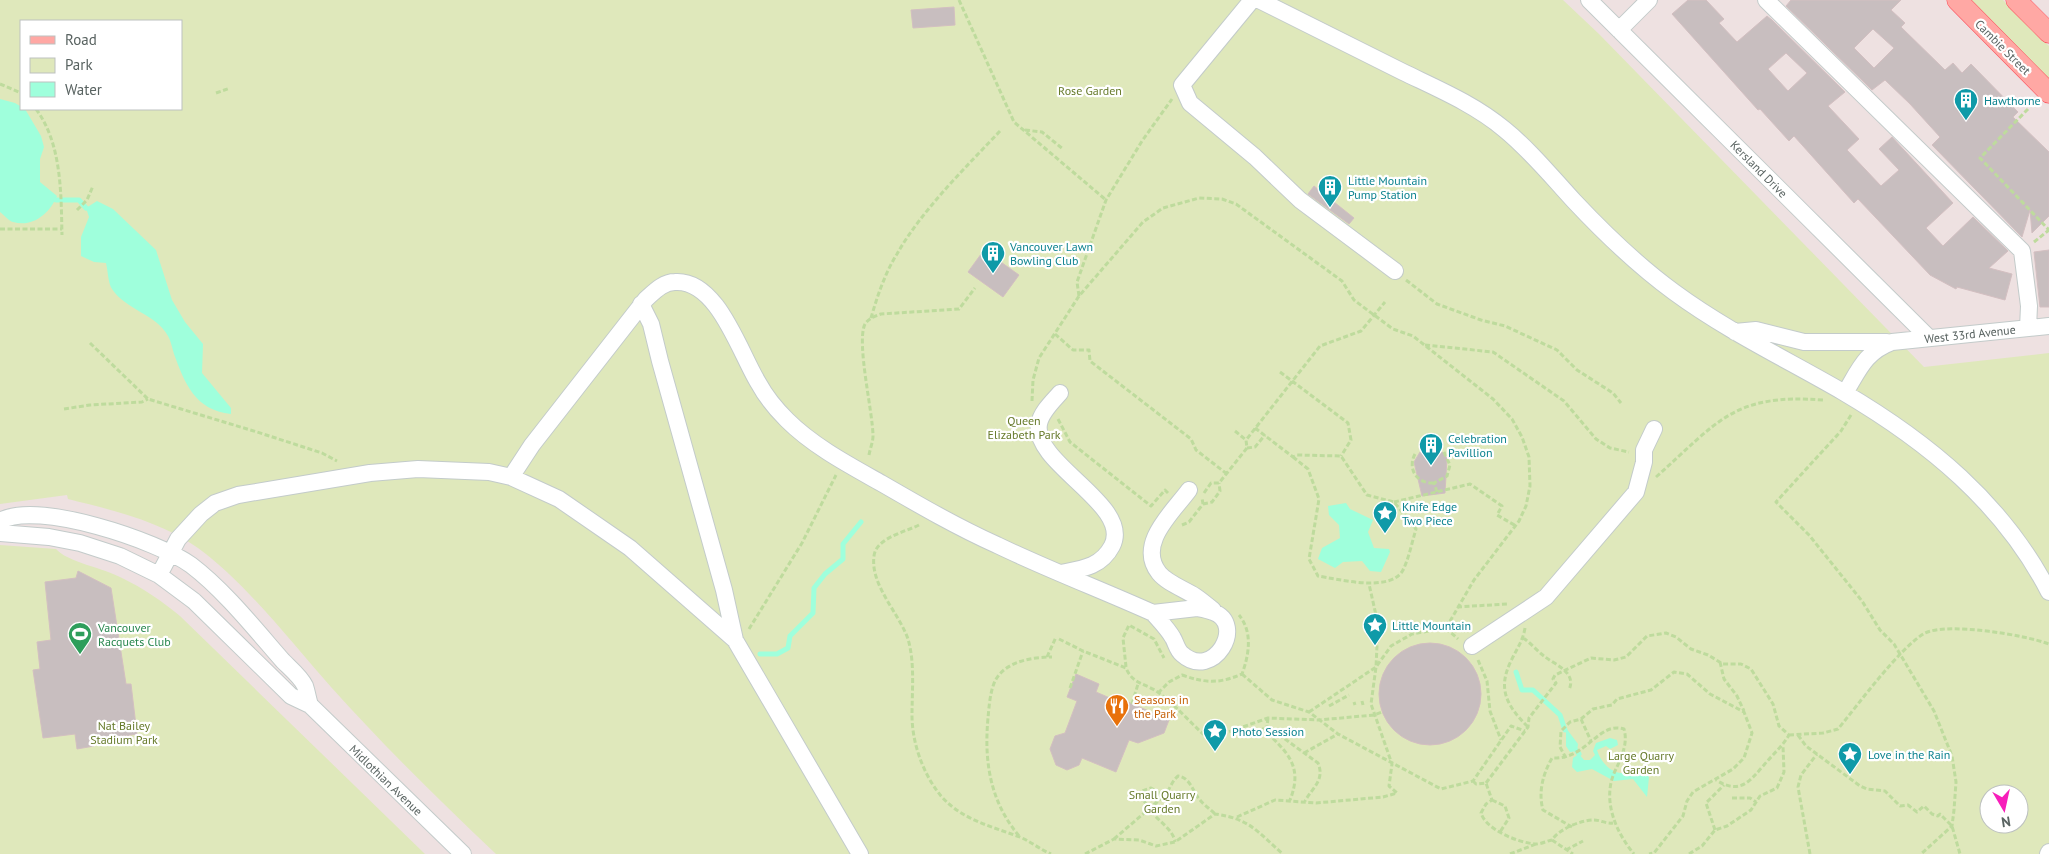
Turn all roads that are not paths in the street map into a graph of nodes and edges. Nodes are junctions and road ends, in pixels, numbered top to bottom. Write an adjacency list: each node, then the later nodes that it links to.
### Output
1 (1252, 0): 11 (street)
2 (1259, 0): 15 (street)
3 (1589, 0): 8 (street, Kersland Drive)
4 (1649, 0): 8 (street)
5 (1766, 0): 14 (street)
6 (1957, 0): 10 (main road, Cambie Street)
7 (2016, 0): 9 (main road)
8 (1618, 30): 16 (street, Kersland Drive)
9 (2049, 33)
10 (2049, 93)
11 (1395, 271)
12 (641, 304): 21 (street); 26 (street); 31 (street)
13 (2049, 326): 14 (street, West 33rd Avenue)
14 (2028, 328): 16 (street, West 33rd Avenue)
15 (1735, 332): 17 (street, West 33rd Avenue); 19 (street)
16 (1929, 338): 17 (street, West 33rd Avenue)
17 (1892, 342): 19 (street, West 33rd Avenue)
18 (1060, 392): 26 (street)
19 (1838, 396): 28 (street)
20 (1654, 429): 32 (street)
21 (510, 477): 25 (street); 31 (street)
22 (1185, 497): 29 (street)
23 (0, 521): 25 (street)
24 (0, 533): 27 (street)
25 (171, 553): 27 (street); 33 (street, Midlothian Avenue)
26 (1061, 573): 30 (street)
27 (159, 575): 33 (street, Midlothian Avenue)
28 (2049, 592)
29 (1214, 612): 30 (street); 30 (street)
30 (1154, 613)
31 (742, 636): 35 (street)
32 (1469, 648)
33 (310, 705): 34 (street, Midlothian Avenue)
34 (462, 854)
35 (860, 854)

